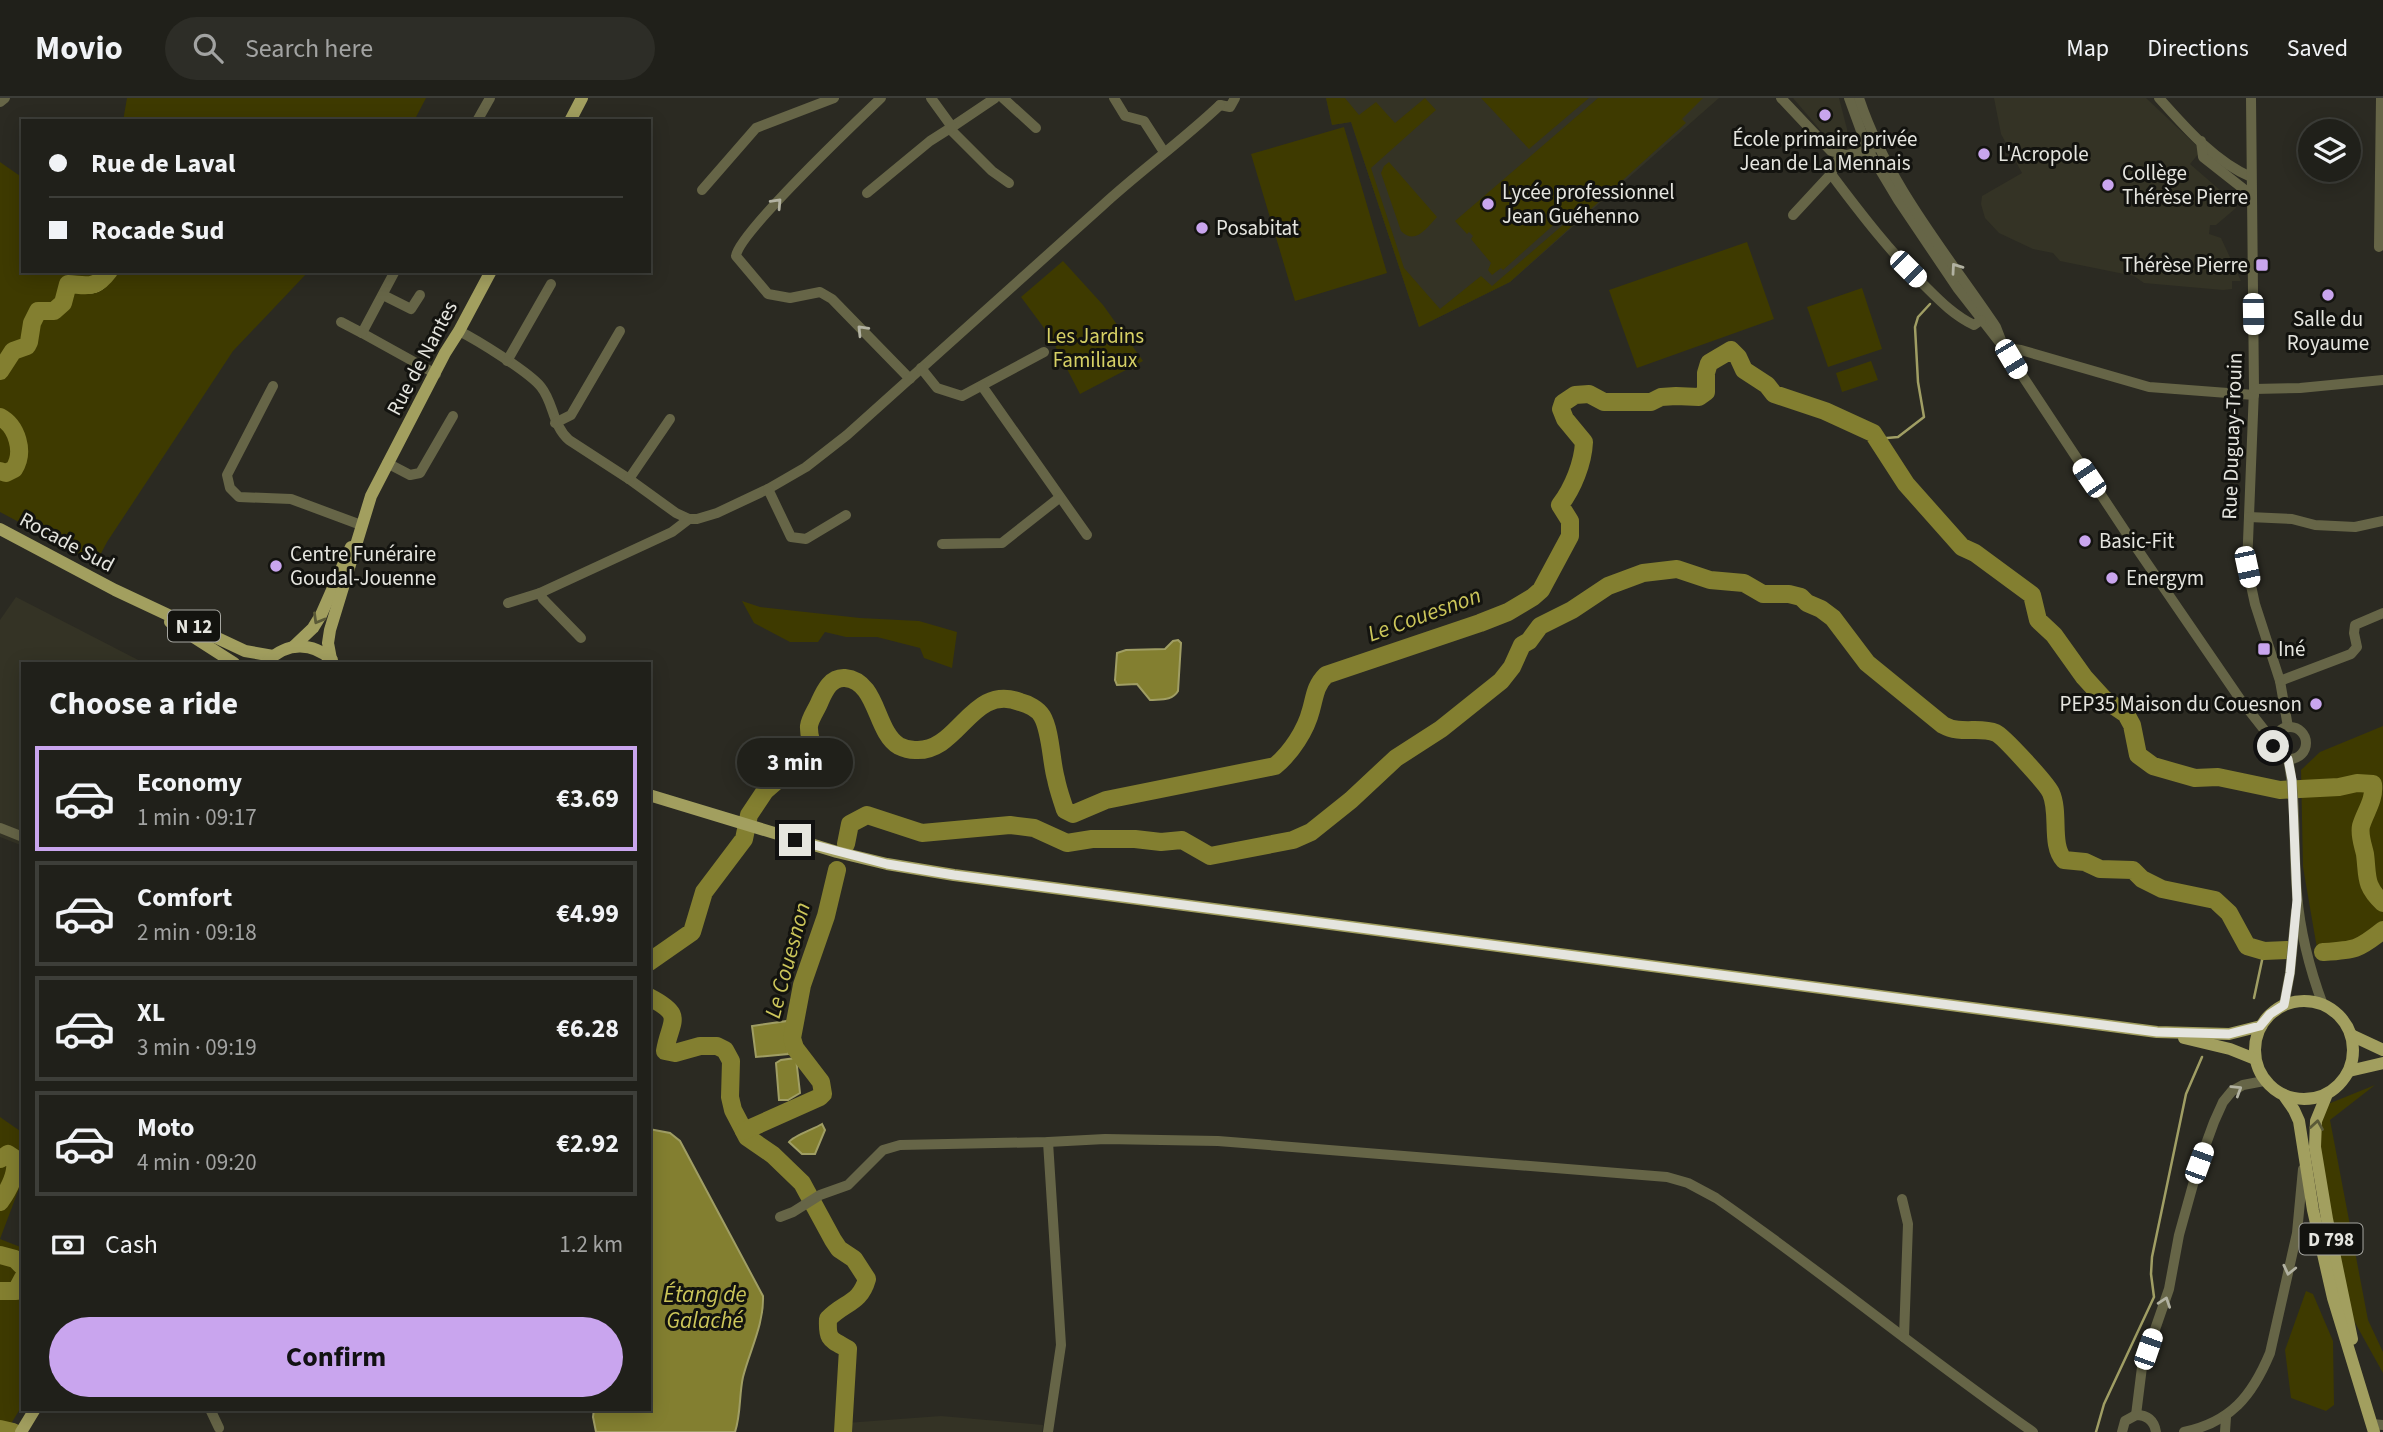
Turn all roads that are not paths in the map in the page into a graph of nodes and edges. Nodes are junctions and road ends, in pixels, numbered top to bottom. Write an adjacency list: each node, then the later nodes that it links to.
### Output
1 (5, 98): 17 (street)
2 (490, 98): 19 (street)
3 (582, 98): 20 (main road)
4 (834, 98): 30 (street)
5 (881, 98): 50 (street, one-way to 5)
6 (931, 98): 21 (street)
7 (995, 98): 21 (street)
8 (1003, 98): 22 (street)
9 (1114, 98): 25 (street)
10 (1235, 98): 18 (street)
11 (1781, 98): 26 (street)
12 (1849, 98): 24 (street)
13 (1859, 98): 24 (street)
14 (2159, 98): 23 (street)
15 (2251, 98): 28 (street, Rue Duguay-Trouin)
16 (2381, 98): 34 (street)
17 (0, 102)
18 (1218, 102): 25 (street)
19 (478, 119)
20 (571, 119)
21 (951, 128): 29 (street); 31 (street)
22 (1036, 128)
23 (2202, 141): 28 (street); 32 (street)
24 (1873, 149): 26 (street); 40 (street); 45 (street, one-way to 24)
25 (1164, 152): 48 (street)
26 (1841, 155): 27 (street)
27 (1831, 174): 33 (street); 40 (street)
28 (2251, 177): 32 (street, Rue Duguay-Trouin)
29 (1009, 183)
30 (702, 190)
31 (867, 193)
32 (2250, 194): 54 (street, Rue Duguay-Trouin)
33 (1793, 215)
34 (2379, 247)
35 (394, 273): 38 (street)
36 (490, 273): 42 (main road, Rue de Nantes)
37 (551, 284): 47 (street)
38 (383, 295): 39 (street); 44 (street)
39 (420, 295)
40 (1981, 320): 45 (street)
41 (341, 322): 44 (street)
42 (459, 331): 47 (street); 49 (main road, Rue de Nantes)
43 (620, 331): 57 (street)
44 (362, 333): 49 (street)
45 (2004, 348): 54 (street); 82 (street)
46 (1044, 352): 53 (street)
47 (507, 361): 57 (street)
48 (921, 369): 50 (street); 53 (street)
49 (436, 374): 58 (main road, Rue de Nantes)
50 (910, 379): 60 (street)
51 (2383, 380): 54 (street)
52 (273, 386): 66 (street)
53 (982, 386): 61 (street)
54 (2254, 392): 63 (street, Rue Duguay-Trouin)
55 (453, 416): 58 (street)
56 (670, 419): 59 (street)
57 (555, 423): 59 (street)
58 (387, 463): 66 (main road, Rue de Nantes)
59 (629, 479): 64 (street)
60 (768, 489): 62 (street); 64 (street)
61 (1059, 498): 68 (street); 70 (street)
62 (846, 515)
63 (2249, 517): 65 (street); 80 (street, Rue Duguay-Trouin)
64 (689, 519): 72 (street)
65 (2383, 521)
66 (361, 525): 69 (main road, Rue de Nantes)
67 (0, 529): 71 (main road, Rocade Sud / N 12)
68 (1087, 535)
69 (356, 541): 76 (main road, Rue de Nantes, one-way to 76); 78 (main road, Rue de Nantes)
70 (942, 544)
71 (116, 590): 77 (main road, Rocade Sud / N 12); 79 (main road, Rocade Sud / N 12)
72 (540, 593): 73 (street); 75 (street)
73 (508, 603)
74 (2383, 613): 80 (street)
75 (581, 638)
76 (293, 647): 77 (main road); 78 (main road)
77 (270, 659)
78 (333, 661)
79 (232, 662)
80 (2280, 681): 81 (street, Rue Duguay-Trouin)
81 (2288, 727): 82 (street); 83 (street)
82 (2276, 736): 83 (street)
83 (2291, 759): 87 (street)
84 (651, 796): 91 (main road)
85 (0, 828): 86 (street)
86 (21, 836)
87 (2297, 900): 88 (street); 89 (street)
88 (2323, 1004): 89 (main road); 92 (main road)
89 (2284, 1005): 90 (main road)
90 (2260, 1026): 91 (main road); 94 (main road)
91 (2157, 1032): 94 (main road)
92 (2351, 1035): 93 (main road); 96 (main road)
93 (2383, 1050)
94 (2255, 1059): 97 (main road)
95 (2383, 1063): 96 (main road)
96 (2349, 1071): 98 (main road)
97 (2264, 1081): 99 (main road); 108 (street, one-way to 97)
98 (2327, 1094): 99 (main road); 105 (main road, D 798, one-way to 98)
99 (2285, 1097): 101 (main road, D 798)
100 (1048, 1142): 103 (street); 104 (street); 113 (street)
101 (2305, 1154): 105 (main road, D 798); 109 (street, one-way to 109)
102 (1902, 1199): 104 (street)
103 (780, 1217)
104 (1904, 1337): 114 (street)
105 (2360, 1385): 110 (main road, D 798)
106 (34, 1411): 112 (main road)
107 (211, 1411): 111 (street)
108 (2136, 1415): 115 (street); 116 (street)
109 (2226, 1417): 117 (street); 118 (street)
110 (2376, 1427)
111 (219, 1428)
112 (23, 1429)
113 (1048, 1432)
114 (2033, 1432)
115 (2122, 1432)
116 (2156, 1432)
117 (2184, 1432)
118 (2225, 1432)

